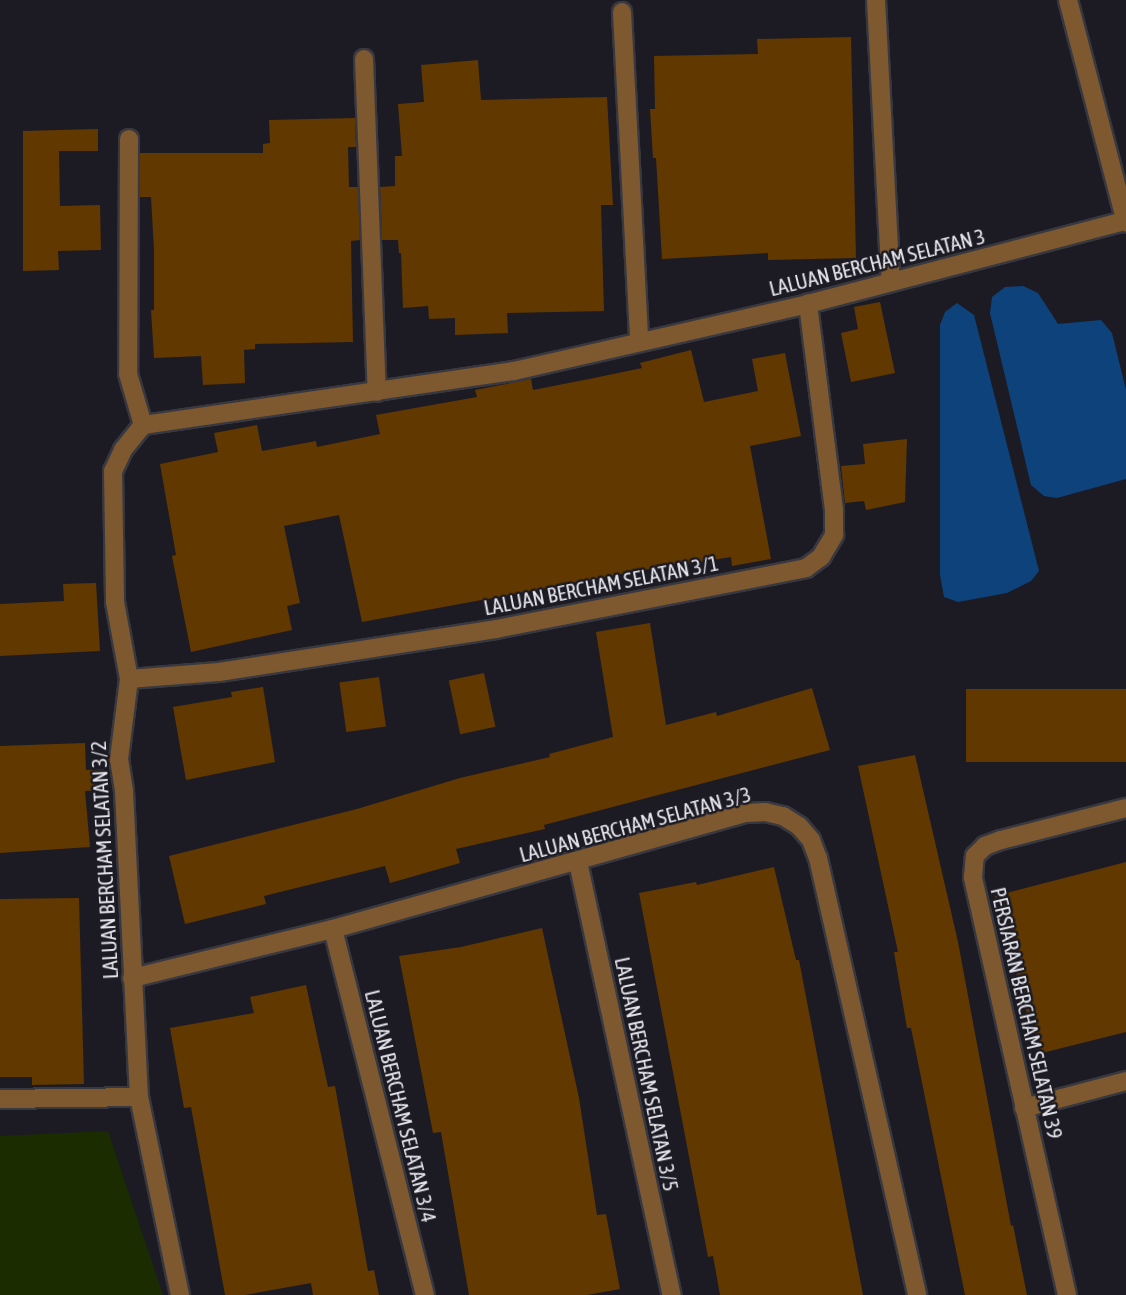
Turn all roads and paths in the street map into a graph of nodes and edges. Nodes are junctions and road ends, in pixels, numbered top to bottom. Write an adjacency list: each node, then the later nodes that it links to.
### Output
1 (876, 0): 7 (street)
2 (1068, 0): 6 (street)
3 (622, 12): 9 (street)
4 (364, 60): 10 (street)
5 (129, 139): 11 (street)
6 (1126, 222): 7 (street, LALUAN BERCHAM SELATAN 3)
7 (891, 282): 8 (street, LALUAN BERCHAM SELATAN 3)
8 (808, 304): 9 (street, LALUAN BERCHAM SELATAN 3); 12 (street, LALUAN BERCHAM SELATAN 3/1)
9 (639, 341): 10 (street, LALUAN BERCHAM SELATAN 3)
10 (377, 391): 11 (street, LALUAN BERCHAM SELATAN 3)
11 (144, 425): 12 (street, LALUAN BERCHAM SELATAN 3/2)
12 (129, 679): 16 (street, LALUAN BERCHAM SELATAN 3/2)
13 (1126, 808): 20 (street, PERSIARAN BERCHAM SELATAN 39)
14 (578, 862): 15 (street, LALUAN BERCHAM SELATAN 3/3); 23 (street, LALUAN BERCHAM SELATAN 3/5); 24 (street, LALUAN BERCHAM SELATAN 3/3)
15 (333, 929): 16 (street, LALUAN BERCHAM SELATAN 3/3); 22 (street, LALUAN BERCHAM SELATAN 3/4)
16 (132, 978): 18 (street, LALUAN BERCHAM SELATAN 3/2)
17 (1126, 1082): 20 (street)
18 (139, 1097): 19 (street); 21 (street, LALUAN BERCHAM SELATAN 3/2)
19 (0, 1099)
20 (1024, 1108): 25 (street, PERSIARAN BERCHAM SELATAN 39)
21 (180, 1295)
22 (425, 1295)
23 (672, 1295)
24 (917, 1295)
25 (1067, 1295)

